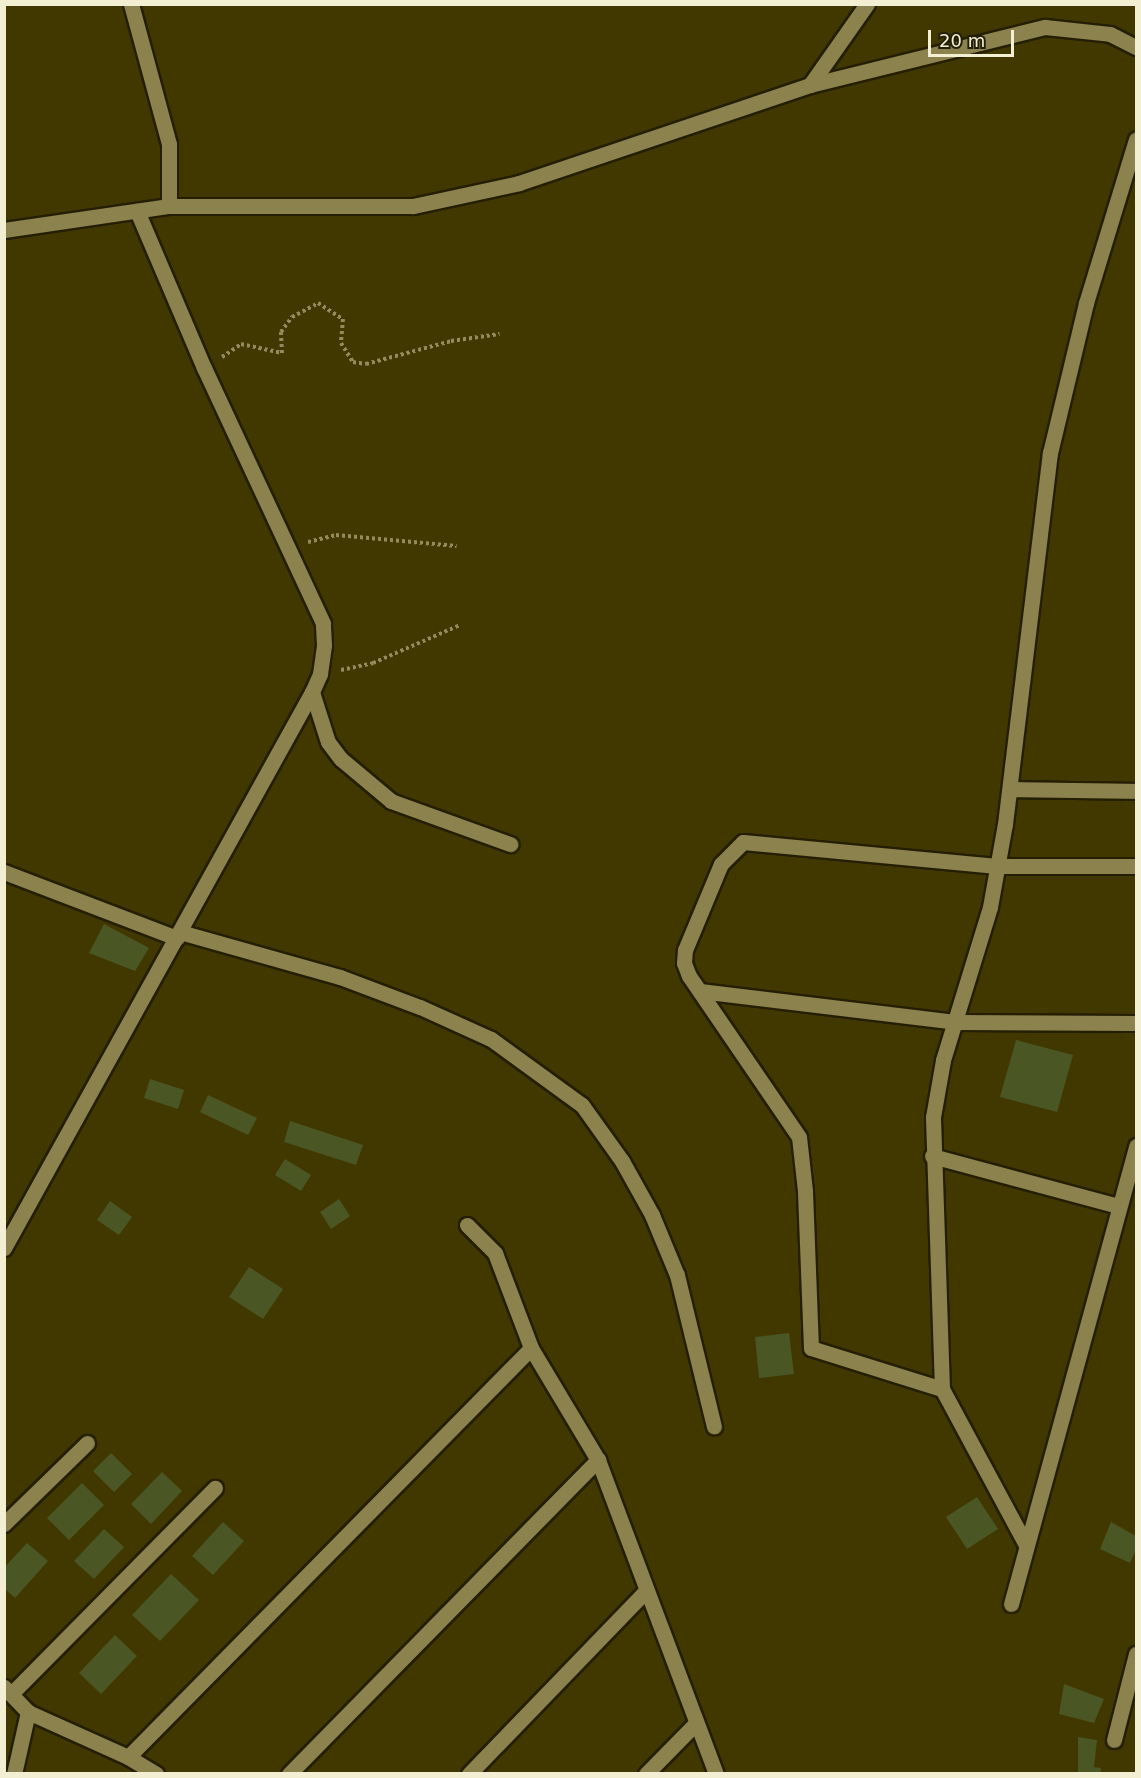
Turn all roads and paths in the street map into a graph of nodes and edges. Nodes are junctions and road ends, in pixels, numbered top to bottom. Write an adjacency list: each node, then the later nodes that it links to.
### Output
1 (131, 4): 6 (street)
2 (867, 4): 4 (street)
3 (1137, 47): 4 (street)
4 (810, 85): 6 (street)
5 (1137, 139): 16 (street)
6 (169, 206): 7 (street)
7 (137, 211): 8 (street); 10 (street)
8 (4, 230)
9 (500, 334): 10 (path)
10 (204, 368): 12 (street)
11 (456, 546): 12 (path)
12 (288, 547): 14 (street)
13 (460, 625): 14 (path)
14 (320, 674): 15 (street)
15 (312, 692): 18 (street); 22 (street)
16 (1011, 789): 17 (street); 19 (street)
17 (1137, 791)
18 (510, 844)
19 (997, 866): 20 (street); 23 (street); 24 (street)
20 (1137, 867)
21 (4, 872): 22 (street)
22 (178, 935): 30 (street); 33 (street)
23 (700, 991): 24 (street); 32 (street)
24 (955, 1022): 25 (street); 27 (street)
25 (1137, 1023)
26 (1137, 1146): 28 (street)
27 (932, 1156): 28 (street); 32 (street)
28 (1118, 1206): 38 (street)
29 (467, 1226): 31 (street)
30 (4, 1248)
31 (531, 1348): 35 (street); 46 (street)
32 (942, 1389): 38 (street)
33 (714, 1427)
34 (87, 1443): 37 (street)
35 (597, 1460): 39 (street); 49 (street)
36 (215, 1488): 42 (street)
37 (4, 1524)
38 (1025, 1542): 40 (street)
39 (646, 1591): 44 (street); 50 (street)
40 (1011, 1604)
41 (1137, 1654): 45 (street)
42 (8, 1690): 43 (street)
43 (28, 1712): 46 (street); 47 (street)
44 (695, 1724): 51 (street); 52 (street)
45 (1114, 1740)
46 (128, 1757): 48 (street)
47 (15, 1773)
48 (156, 1773)
49 (289, 1773)
50 (469, 1773)
51 (646, 1773)
52 (716, 1773)

